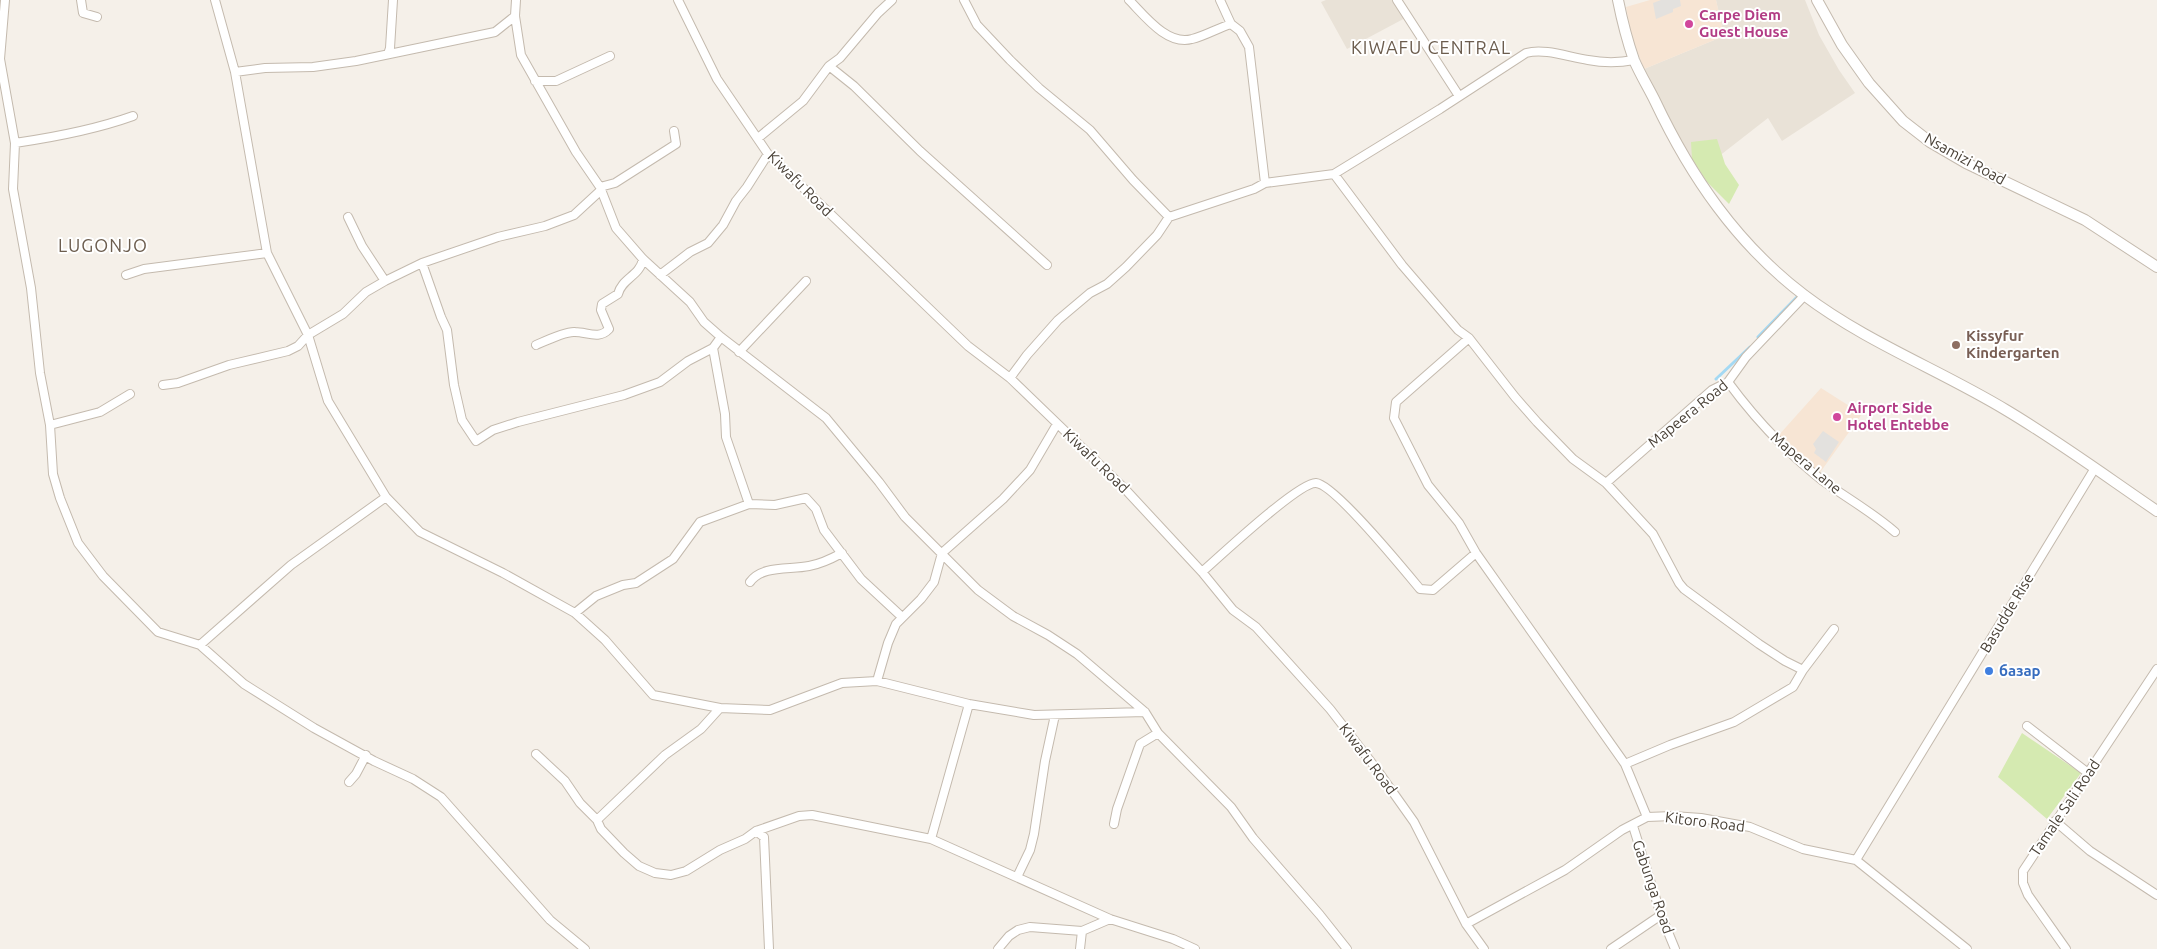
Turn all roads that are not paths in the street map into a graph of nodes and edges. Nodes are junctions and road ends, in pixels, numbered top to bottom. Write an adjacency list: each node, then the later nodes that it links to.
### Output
1 (5, 0): 27 (street)
2 (81, 0): 15 (street)
3 (215, 0): 21 (street)
4 (393, 0): 17 (street)
5 (516, 0): 14 (street)
6 (678, 0): 26 (street, Kiwafu Road)
7 (892, 0): 20 (street)
8 (964, 0): 33 (street)
9 (1129, 0): 16 (street)
10 (1220, 0): 16 (street)
11 (1397, 0): 23 (street)
12 (1618, 0): 19 (street)
13 (1817, 0): 38 (street, Nsamizi Road)
14 (515, 16): 17 (street); 22 (street)
15 (97, 18)
16 (1231, 24): 30 (street)
17 (388, 54): 21 (street)
18 (610, 56): 22 (street)
19 (1634, 60): 23 (street); 43 (street)
20 (829, 66): 26 (street); 37 (street)
21 (235, 72): 34 (street)
22 (535, 81): 31 (street)
23 (1459, 96): 29 (street)
24 (133, 116): 27 (street)
25 (674, 131): 31 (street)
26 (758, 138): 28 (street, Kiwafu Road)
27 (15, 144): 55 (street)
28 (768, 154): 40 (street); 50 (street, Kiwafu Road)
29 (1334, 174): 30 (street); 46 (street)
30 (1265, 183): 33 (street)
31 (600, 189): 35 (street); 36 (street)
32 (348, 217): 42 (street)
33 (1170, 217): 50 (street)
34 (267, 253): 39 (street); 44 (street)
35 (643, 259): 40 (street); 47 (street)
36 (422, 263): 42 (street); 48 (street)
37 (1047, 265)
38 (2157, 267)
39 (126, 275)
40 (660, 275): 45 (street)
41 (806, 281): 49 (street)
42 (385, 282): 44 (street)
43 (1805, 296): 51 (street, Mapeera Road); 56 (street)
44 (308, 336): 52 (street); 58 (street)
45 (721, 337): 48 (street); 49 (street)
46 (1469, 338): 57 (street); 64 (street)
47 (536, 345)
48 (713, 348): 59 (street)
49 (739, 352): 63 (street)
50 (1010, 378): 54 (street, Kiwafu Road)
51 (1728, 382): 57 (street, Mapeera Road); 61 (street, Mapera Lane)
52 (163, 385)
53 (130, 394): 55 (street)
54 (1057, 424): 63 (street); 65 (street, Kiwafu Road)
55 (50, 425): 70 (street)
56 (2095, 468): 60 (street); 92 (street, Basudde Rise)
57 (1606, 483): 71 (street)
58 (386, 497): 67 (street); 70 (street)
59 (749, 504): 62 (street); 67 (street)
60 (2157, 511)
61 (1895, 532)
62 (842, 553): 66 (street); 68 (street)
63 (942, 553): 68 (street); 76 (street)
64 (1476, 553): 65 (street); 82 (street)
65 (1202, 572): 97 (street, Kiwafu Road)
66 (750, 582)
67 (575, 613): 75 (street)
68 (902, 617): 73 (street)
69 (1834, 629): 71 (street)
70 (200, 645): 81 (street)
71 (1803, 670): 82 (street)
72 (2157, 670): 83 (street, Tamale Sali Road)
73 (877, 681): 74 (street); 75 (street)
74 (969, 704): 77 (street); 91 (street)
75 (720, 708): 86 (street)
76 (1144, 712): 77 (street); 79 (street)
77 (1054, 715): 93 (street)
78 (2027, 726): 83 (street)
79 (1158, 733): 88 (street); 104 (street)
80 (536, 754): 86 (street)
81 (366, 756): 84 (street); 99 (street)
82 (1625, 764): 85 (street)
83 (2088, 773): 87 (street, Tamale Sali Road)
84 (348, 782)
85 (1647, 816): 89 (street, Kitoro Road); 92 (street, Kitoro Road)
86 (597, 820): 90 (street)
87 (2055, 821): 94 (street); 109 (street, Tamale Sali Road)
88 (1114, 824)
89 (1633, 826): 95 (street, Gabunga Road); 97 (street, Kitoro Road)
90 (756, 832): 91 (street); 100 (street)
91 (930, 839): 93 (street)
92 (1856, 860): 108 (street, Kitoro Road)
93 (1017, 877): 96 (street)
94 (2157, 895)
95 (1661, 915): 106 (street); 107 (street, Gabunga Road)
96 (1110, 919): 98 (street); 103 (street)
97 (1466, 924): 105 (street, Kiwafu Road)
98 (1082, 931): 101 (street); 102 (street)
99 (585, 949)
100 (769, 949)
101 (998, 949)
102 (1080, 949)
103 (1194, 949)
104 (1346, 949)
105 (1484, 949)
106 (1611, 949)
107 (1675, 949)
108 (1967, 949)
109 (2065, 949)

